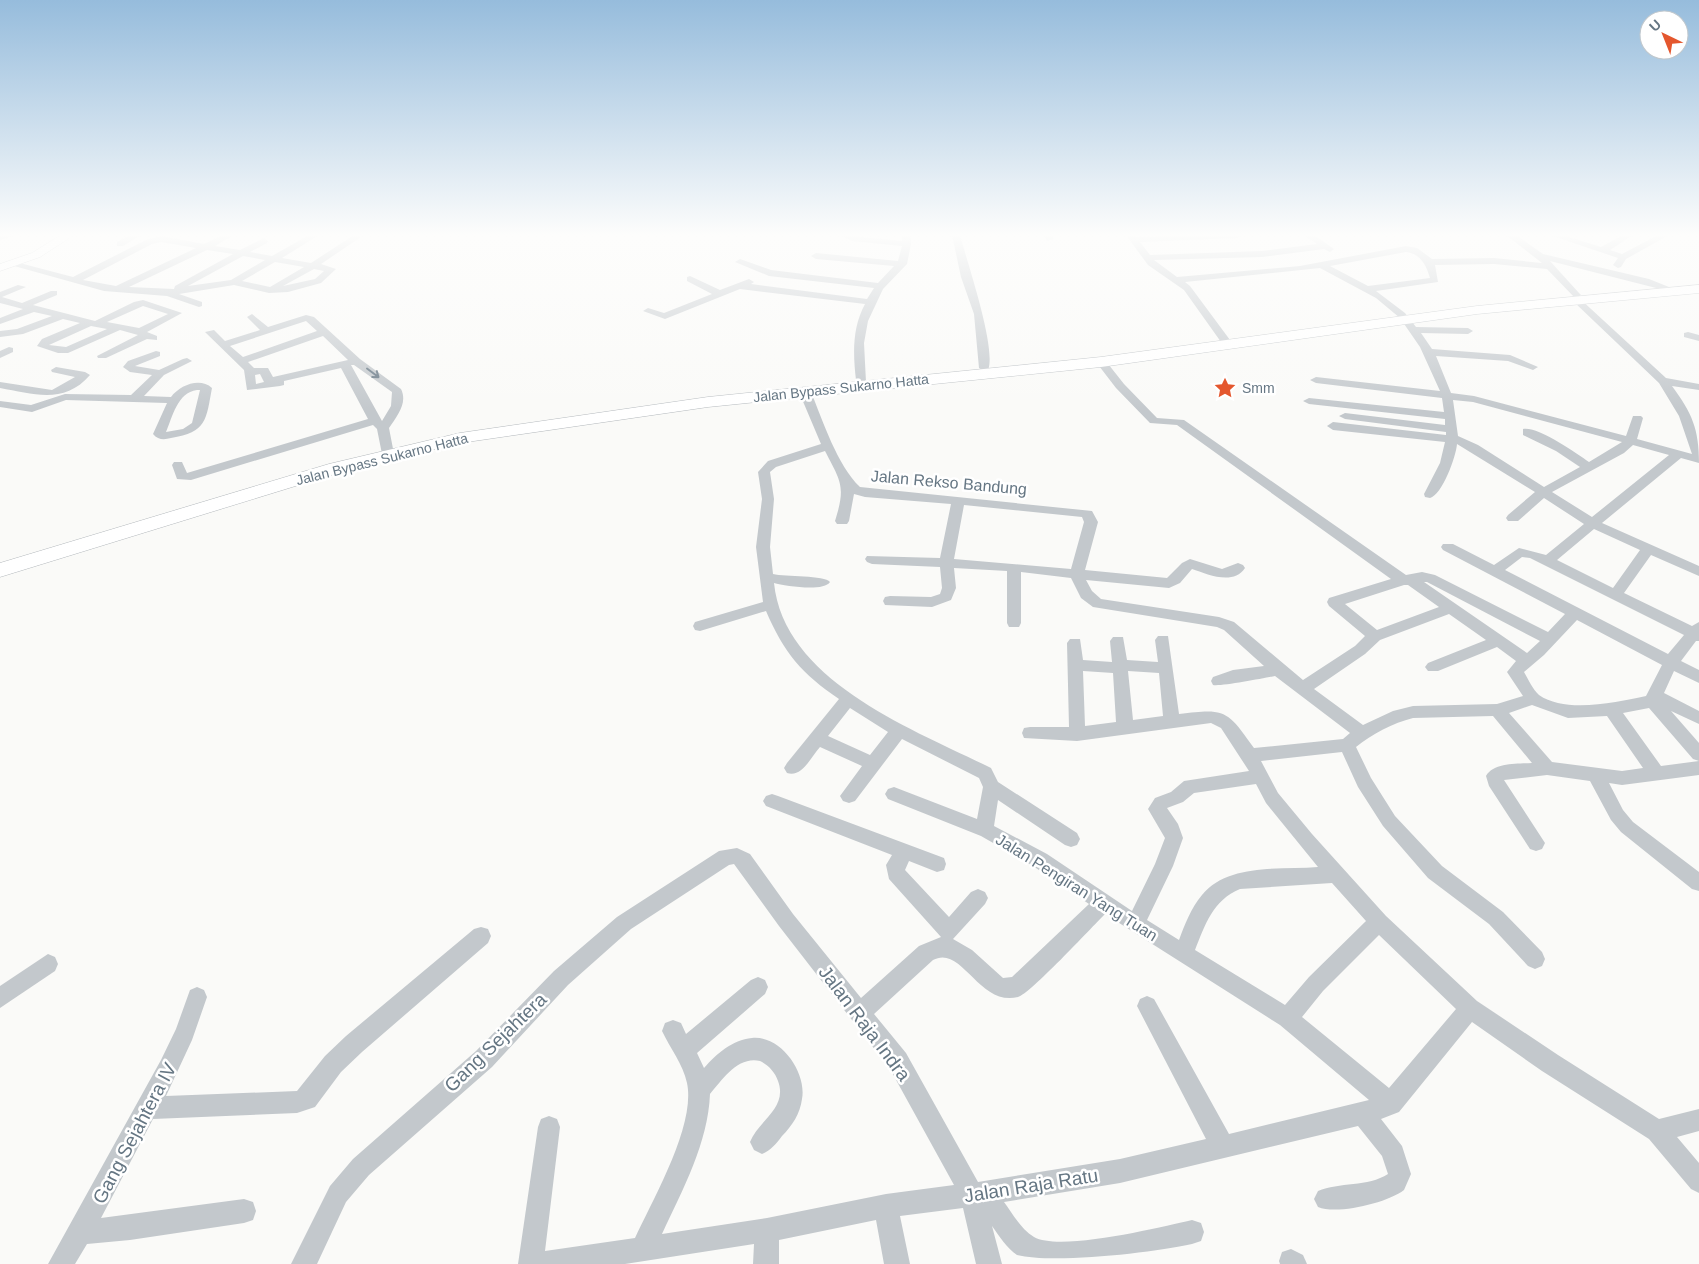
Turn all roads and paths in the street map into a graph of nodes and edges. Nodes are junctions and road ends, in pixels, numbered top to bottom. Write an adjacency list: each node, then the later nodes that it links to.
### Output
1 (52, 294): 17 (street)
2 (174, 294): 15 (street)
3 (720, 294): 18 (street)
4 (805, 294): 14 (street)
5 (876, 294): 14 (street)
6 (972, 294): 45 (street)
7 (1191, 294): 35 (street)
8 (1376, 294): 22 (street)
9 (1573, 294): 12 (street)
10 (1608, 294): 12 (highway, Jalan Bypass Sukarno Hatta)
11 (1625, 294): 12 (highway, Jalan Bypass Sukarno Hatta)
12 (1576, 298): 22 (highway, Jalan Bypass Sukarno Hatta); 51 (street)
13 (0, 300): 17 (street)
14 (871, 302): 49 (street)
15 (199, 304)
16 (64, 305): 19 (street)
17 (27, 308): 19 (street); 23 (street)
18 (648, 311)
19 (46, 312): 20 (street)
20 (61, 316): 24 (street); 31 (street)
21 (252, 317): 26 (street)
22 (1403, 317): 27 (street); 35 (highway, Jalan Bypass Sukarno Hatta); 42 (highway, Jalan Bypass Sukarno Hatta)
23 (0, 321)
24 (92, 324): 25 (street); 25 (street); 32 (street)
25 (117, 328): 32 (street)
26 (266, 330): 30 (street); 36 (street)
27 (1415, 330): 28 (street); 37 (street)
28 (1468, 331)
29 (210, 332): 36 (street)
30 (325, 332): 41 (street); 43 (street)
31 (0, 334)
32 (146, 335): 39 (street)
33 (1688, 335): 34 (street)
34 (1699, 338)
35 (1224, 340): 45 (highway, Jalan Bypass Sukarno Hatta)
36 (222, 345): 41 (street)
37 (1430, 352): 44 (street); 55 (street)
38 (156, 354): 48 (street)
39 (102, 356)
40 (187, 361): 48 (street)
41 (242, 361): 47 (street)
42 (1101, 362): 54 (highway, Jalan Bypass Sukarno Hatta); 96 (street)
43 (349, 363): 47 (street); 47 (street); 63 (street); 63 (street, one-way to 63)
44 (1533, 367)
45 (984, 368): 49 (highway, Jalan Bypass Sukarno Hatta)
46 (56, 370): 53 (street)
47 (250, 372)
48 (160, 373): 56 (street)
49 (862, 380): 69 (highway, Jalan Bypass Sukarno Hatta)
50 (1316, 380): 55 (street)
51 (1663, 381): 52 (street); 71 (street)
52 (1699, 387)
53 (3, 388)
54 (805, 392): 68 (street, Jalan Rekso Bandung); 69 (highway, Jalan Bypass Sukarno Hatta)
55 (1446, 395): 61 (street); 67 (street)
56 (134, 399): 57 (street); 59 (street)
57 (174, 400): 57 (street)
58 (1309, 401): 61 (street)
59 (0, 404)
60 (1345, 416): 66 (street)
61 (1450, 416): 66 (street)
62 (1637, 418): 67 (street)
63 (379, 425): 69 (street); 73 (street)
64 (1333, 426): 66 (street)
65 (1527, 432): 74 (street)
66 (1451, 435): 76 (street); 77 (street)
67 (1631, 440): 70 (street); 74 (street)
68 (828, 446): 75 (street, Jalan Rekso Bandung); 95 (street)
69 (388, 451): 84 (highway, Jalan Bypass Sukarno Hatta)
70 (1678, 454): 72 (street); 81 (street)
71 (1699, 455)
72 (1699, 459)
73 (178, 465)
74 (1589, 467): 76 (street)
75 (848, 483): 78 (street, Jalan Rekso Bandung); 80 (street)
76 (1543, 492): 79 (street); 81 (street)
77 (1430, 494)
78 (958, 501): 88 (street); 94 (street, Jalan Rekso Bandung)
79 (1512, 518)
80 (842, 521)
81 (1592, 523): 83 (street); 86 (street)
82 (1448, 547): 92 (street)
83 (1648, 549): 93 (street); 98 (street)
84 (53, 550): 87 (highway, Jalan Bypass Sukarno Hatta); 91 (highway, Jalan Bypass Sukarno Hatta)
85 (872, 560): 88 (street)
86 (1548, 560): 92 (street); 98 (street)
87 (0, 562)
88 (946, 563): 89 (street); 99 (street)
89 (1014, 567): 94 (street); 103 (street)
90 (1238, 568): 94 (street)
91 (0, 570)
92 (1495, 571): 102 (street)
93 (1699, 571)
94 (1078, 574): 118 (street)
95 (766, 577): 97 (street); 100 (street)
96 (1407, 580): 101 (street); 106 (street); 107 (street)
97 (823, 582)
98 (1617, 593): 105 (street)
99 (890, 601)
100 (771, 605): 104 (street); 122 (street)
101 (1450, 608): 106 (street); 109 (street)
102 (1575, 613): 107 (street); 113 (street)
103 (1014, 623)
104 (700, 626)
105 (1697, 632): 113 (street)
106 (1375, 636): 121 (street)
107 (1549, 639): 112 (street)
108 (1163, 640): 117 (street)
109 (1500, 640): 112 (street); 116 (street)
110 (1118, 641): 115 (street)
111 (1075, 643): 114 (street)
112 (1526, 660): 123 (street)
113 (1671, 662): 119 (street); 124 (street)
114 (1075, 665): 115 (street); 133 (street)
115 (1120, 666): 117 (street); 129 (street)
116 (1433, 667)
117 (1166, 668): 128 (street)
118 (1278, 670): 120 (street); 121 (street)
119 (1699, 677)
120 (1219, 681)
121 (1303, 688): 132 (street)
122 (848, 699): 130 (street); 134 (street)
123 (1533, 699): 125 (street); 126 (street)
124 (1654, 699): 125 (street); 127 (street); 136 (street)
125 (1611, 709): 142 (street)
126 (1497, 710): 132 (street); 140 (street)
127 (1699, 718)
128 (1172, 721): 129 (street); 137 (street)
129 (1125, 728): 133 (street)
130 (898, 731): 138 (street); 145 (street)
131 (1030, 733): 133 (street)
132 (1362, 733): 135 (street)
133 (1077, 734)
134 (816, 738): 138 (street); 139 (street)
135 (1347, 746): 137 (street); 164 (street)
136 (1699, 754)
137 (1250, 755): 144 (street)
138 (873, 764): 147 (street)
139 (793, 768)
140 (1547, 768): 143 (street); 151 (street)
141 (1699, 768): 142 (street)
142 (1657, 774): 143 (street)
143 (1596, 775): 156 (street)
144 (1261, 776): 155 (street); 160 (street)
145 (992, 787): 149 (street, Jalan Pengiran Yang Tuan); 150 (street)
146 (894, 794): 149 (street)
147 (850, 796)
148 (772, 800): 152 (street)
149 (987, 831): 158 (street, Jalan Pengiran Yang Tuan)
150 (1071, 839)
151 (1536, 843)
152 (905, 852): 154 (street); 162 (street)
153 (726, 858): 171 (street, Jalan Raja Indra); 192 (street, Gang Sejahtera)
154 (937, 864)
155 (1338, 874): 159 (street); 163 (street)
156 (1699, 884)
157 (978, 898): 162 (street)
158 (1103, 903): 160 (street, Jalan Pengiran Yang Tuan); 162 (street)
159 (1379, 922): 170 (street); 172 (street)
160 (1136, 923): 163 (street, Jalan Pengiran Yang Tuan)
161 (481, 936): 175 (street)
162 (949, 939): 171 (street)
163 (1184, 953): 172 (street, Jalan Pengiran Yang Tuan)
164 (1536, 959)
165 (48, 964): 168 (street)
166 (758, 987): 173 (street)
167 (197, 997): 175 (street, Gang Sejahtera IV)
168 (0, 998)
169 (1147, 1006): 181 (street)
170 (1470, 1008): 174 (street); 179 (street)
171 (860, 1014): 184 (street, Jalan Raja Indra)
172 (1287, 1018): 174 (street, Jalan Pengiran Yang Tuan)
173 (699, 1089): 180 (street); 190 (street)
174 (1391, 1104): 176 (street, Jalan Raja Ratu)
175 (148, 1108): 188 (street, Gang Sejahtera IV)
176 (1363, 1114): 181 (street, Jalan Raja Ratu); 183 (street)
177 (1699, 1120): 179 (street)
178 (549, 1127): 193 (street)
179 (1656, 1131): 182 (street)
180 (762, 1142)
181 (1223, 1147): 184 (street, Jalan Raja Ratu)
182 (1699, 1181)
183 (1326, 1199)
184 (978, 1201): 185 (street, Jalan Raja Ratu); 189 (street); 197 (street)
185 (886, 1206): 187 (street, Jalan Raja Ratu); 196 (street)
186 (244, 1211): 188 (street)
187 (768, 1230): 190 (street, Jalan Raja Ratu); 195 (street)
188 (82, 1232): 191 (street, Gang Sejahtera IV)
189 (1192, 1232)
190 (628, 1255): 194 (street, Jalan Raja Ratu)
191 (61, 1264)
192 (304, 1264)
193 (531, 1264)
194 (544, 1264)
195 (766, 1264)
196 (897, 1264)
197 (989, 1264)

